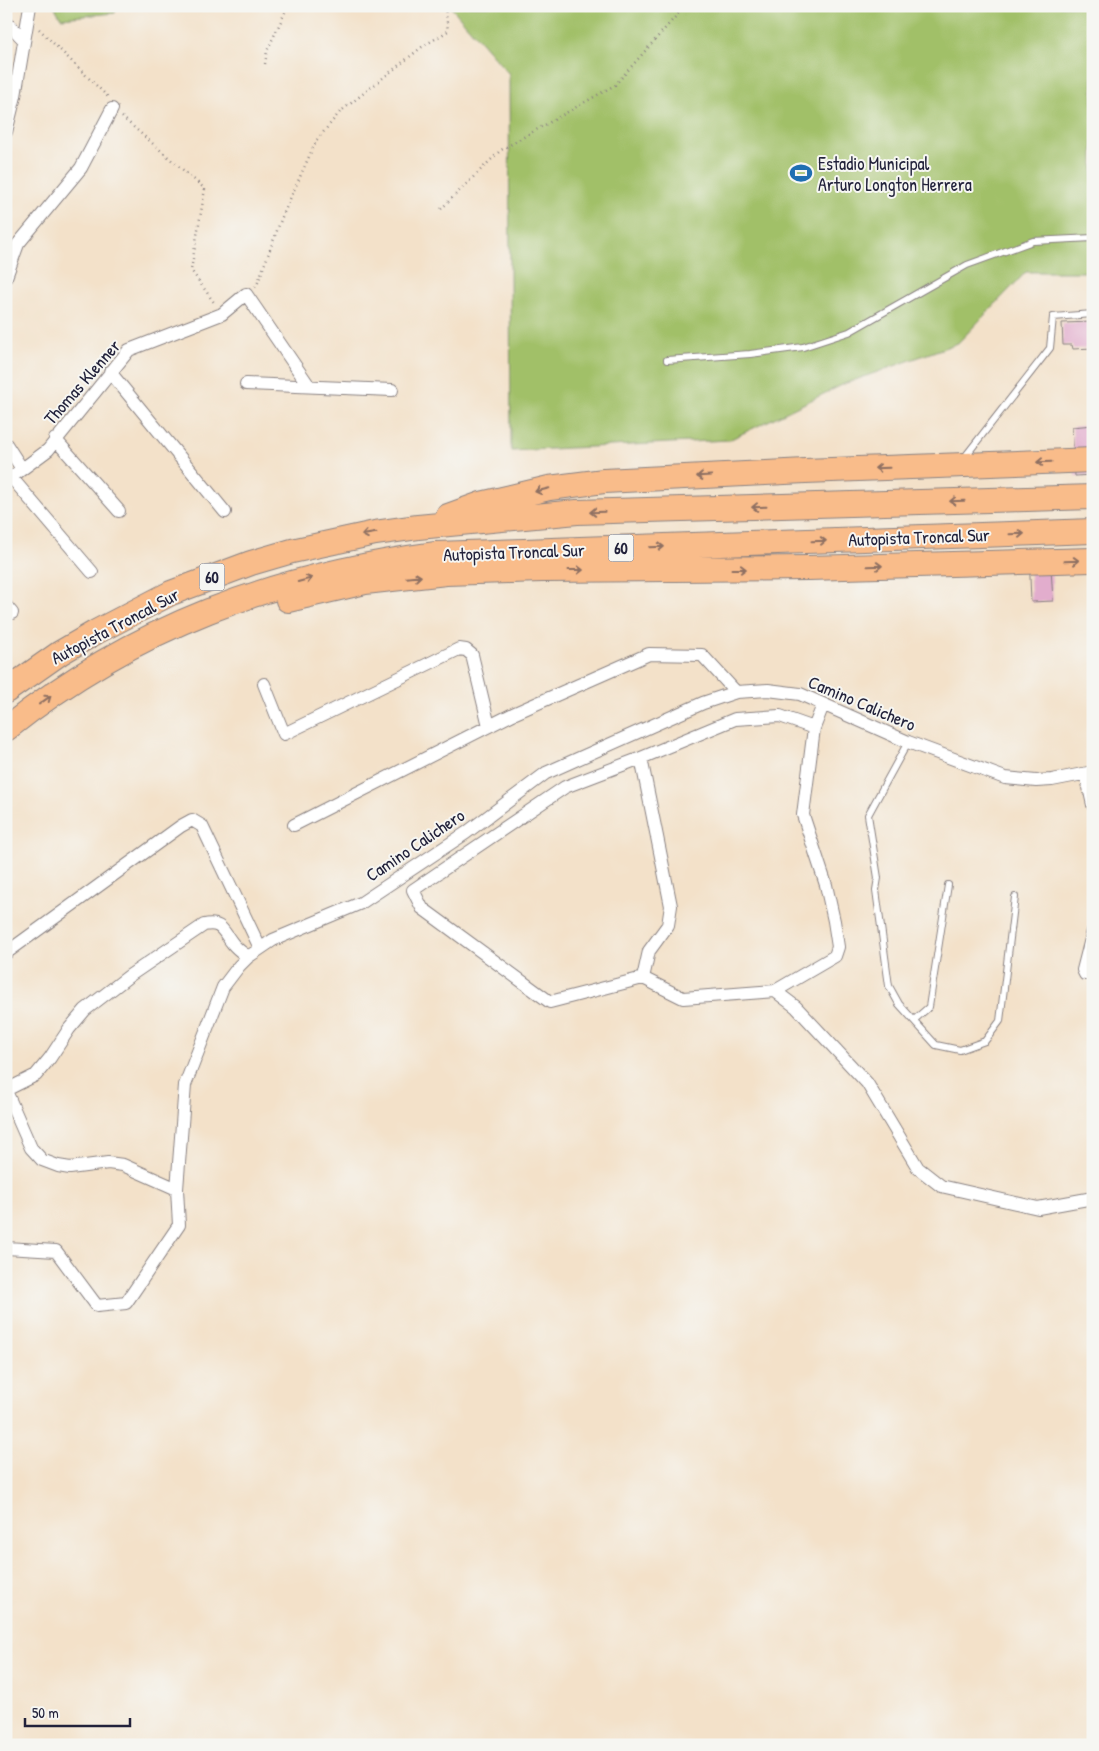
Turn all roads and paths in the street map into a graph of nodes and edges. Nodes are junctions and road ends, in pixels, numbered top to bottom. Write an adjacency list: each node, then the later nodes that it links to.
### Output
1 (288, 6): 9 (path)
2 (445, 6): 15 (path)
3 (485, 6): 4 (path)
4 (495, 6)
5 (685, 6): 12 (path)
6 (29, 12): 8 (street); 10 (path)
7 (6, 21): 8 (street)
8 (24, 40): 11 (street)
9 (265, 64)
10 (112, 109): 14 (street); 16 (path)
11 (6, 132)
12 (441, 209)
13 (1093, 238): 18 (lane)
14 (6, 278)
15 (246, 294): 16 (street, Thomas Klenner); 21 (street)
16 (222, 314): 19 (street, Thomas Klenner)
17 (1093, 314): 26 (lane)
18 (667, 360)
19 (110, 372): 23 (street, Thomas Klenner); 31 (street)
20 (246, 384): 21 (street)
21 (309, 386): 22 (street)
22 (392, 390)
23 (56, 440): 27 (street, Thomas Klenner); 30 (street)
24 (6, 444): 27 (street)
25 (1093, 460): 26 (highway, one-way to 26)
26 (959, 465): 32 (highway, one-way to 32)
27 (22, 469): 28 (street, Thomas Klenner)
28 (9, 479): 35 (street)
29 (1093, 497): 32 (highway, Autopista Troncal Sur / 60, one-way to 32)
30 (119, 511)
31 (225, 512)
32 (418, 527): 38 (highway, Autopista Troncal Sur / 60, one-way to 38)
33 (1093, 531): 36 (highway, Autopista Troncal Sur / 60, one-way to 33)
34 (1093, 560): 36 (highway, one-way to 34)
35 (92, 572)
36 (160, 631): 43 (highway, Autopista Troncal Sur / 60, one-way to 36)
37 (264, 684): 41 (street)
38 (6, 691)
39 (736, 692): 40 (street, Camino Calichero); 41 (street); 52 (street, Camino Calichero)
40 (824, 705): 42 (street); 44 (street, Camino Calichero)
41 (489, 726): 48 (street)
42 (814, 728): 45 (street); 57 (street)
43 (6, 729)
44 (908, 742): 46 (street, Camino Calichero); 58 (lane)
45 (641, 758): 56 (street); 56 (street)
46 (1090, 773): 47 (street)
47 (1093, 805)
48 (294, 825)
49 (948, 885): 58 (lane)
50 (1015, 897): 58 (lane)
51 (1093, 931): 55 (street)
52 (260, 948): 53 (street); 54 (street, Camino Calichero)
53 (6, 952)
54 (248, 957): 59 (street); 60 (street, Camino Calichero)
55 (1093, 974)
56 (643, 978): 57 (street)
57 (775, 991): 61 (street)
58 (914, 1020)
59 (6, 1091): 60 (street)
60 (178, 1189): 62 (street, Camino Calichero)
61 (1093, 1198)
62 (6, 1248)

